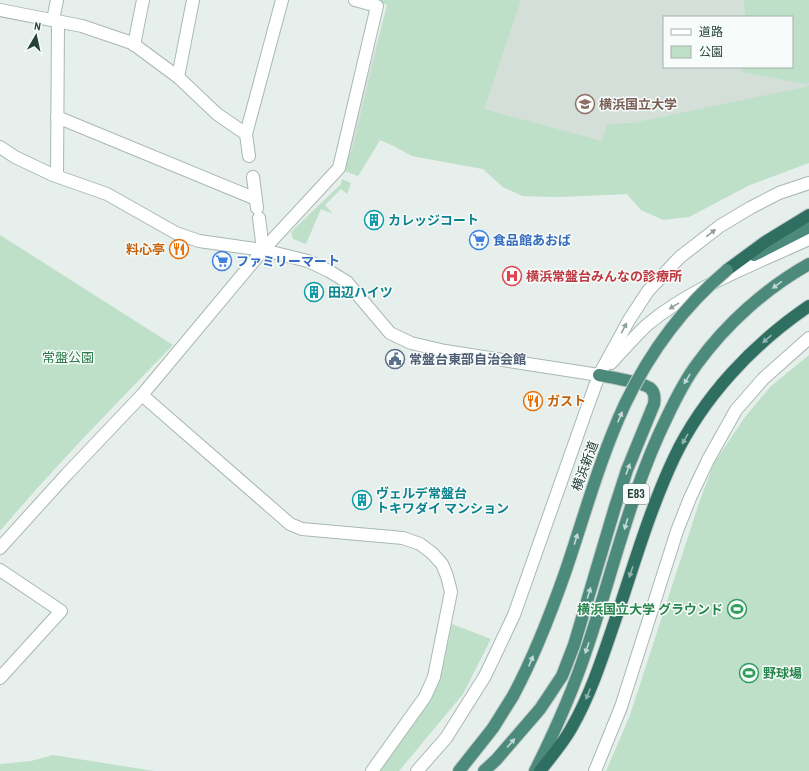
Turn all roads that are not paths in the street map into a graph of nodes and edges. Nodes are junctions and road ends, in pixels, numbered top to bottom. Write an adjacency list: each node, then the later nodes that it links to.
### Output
1 (57, 0): 7 (street)
2 (143, 0): 8 (street)
3 (193, 0): 9 (street)
4 (282, 0): 11 (street)
5 (355, 0): 21 (street)
6 (0, 10): 7 (street)
7 (56, 21): 8 (street); 10 (street)
8 (134, 45): 9 (street)
9 (178, 77): 11 (street)
10 (57, 117): 14 (street); 17 (street)
11 (246, 134): 13 (street)
12 (0, 147): 14 (street)
13 (249, 156)
14 (57, 176): 21 (street)
15 (253, 178): 17 (street)
16 (809, 183): 26 (street, one-way to 16)
17 (257, 208): 21 (street)
18 (809, 215): 23 (highway)
19 (809, 227): 23 (highway, 横浜新道)
20 (809, 239): 26 (street, one-way to 26)
21 (264, 250): 26 (street); 27 (street)
22 (809, 264): 35 (highway, E83, one-way to 35)
23 (727, 270): 33 (highway, 横浜新道, one-way to 23, bridge)
24 (809, 306): 36 (highway, E83, one-way to 36)
25 (809, 338): 37 (street)
26 (599, 375): 32 (street); 34 (highway, one-way to 26)
27 (142, 395): 28 (street); 31 (street)
28 (0, 548)
29 (0, 570): 30 (street)
30 (0, 678)
31 (372, 771)
32 (417, 771)
33 (459, 771)
34 (484, 771)
35 (535, 771)
36 (540, 771)
37 (596, 771)

